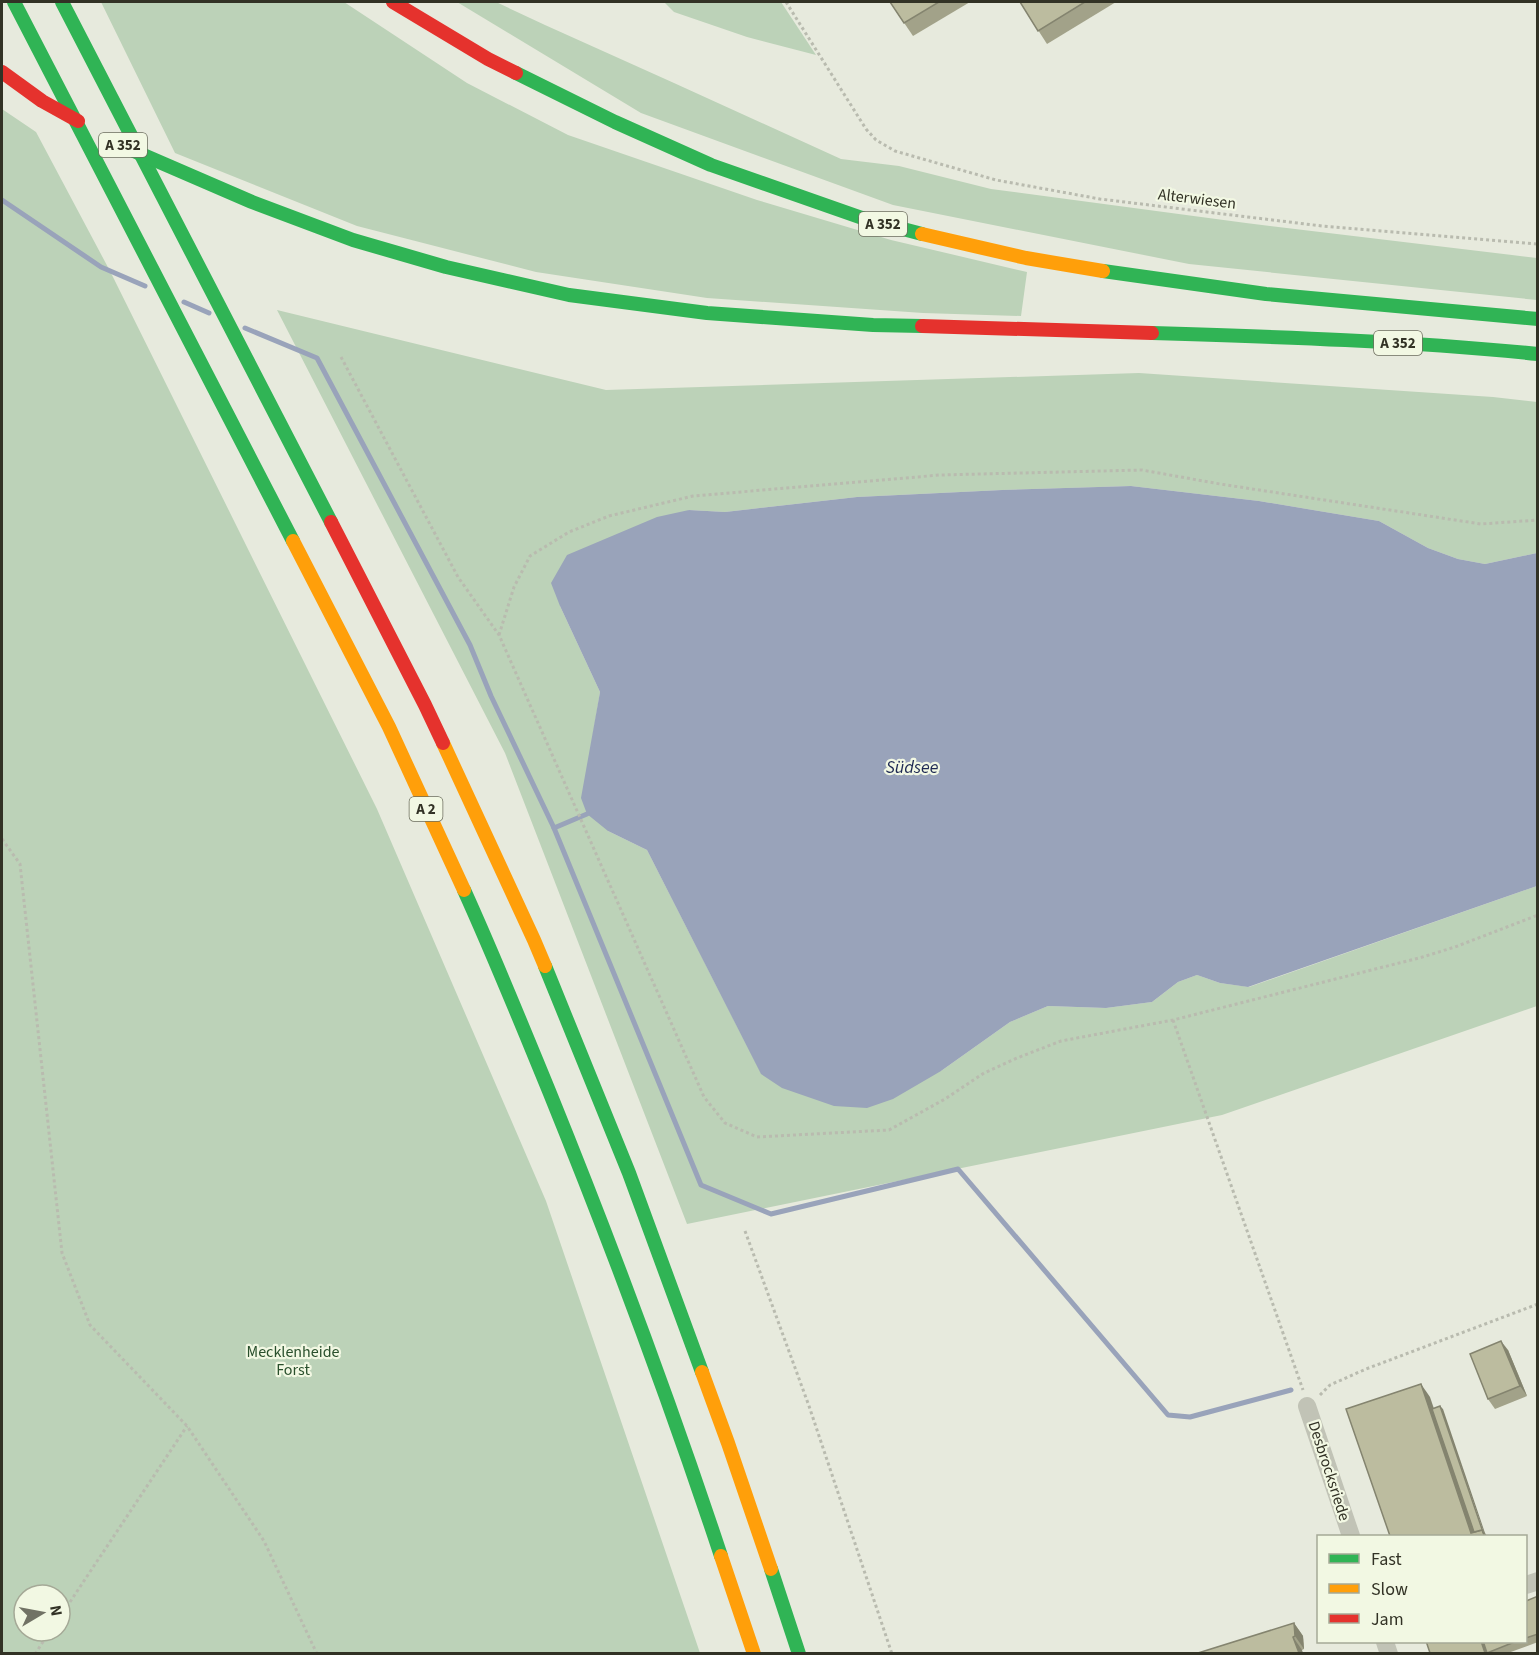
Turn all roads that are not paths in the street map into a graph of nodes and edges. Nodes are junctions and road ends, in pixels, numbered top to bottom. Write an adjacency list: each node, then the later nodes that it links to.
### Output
1 (14, 2): 11 (highway, A 2)
2 (62, 2): 12 (highway, A 2)
3 (393, 2): 7 (highway, A 352)
4 (2, 72): 5 (highway, A 352)
5 (99, 132)
6 (119, 142): 8 (highway, A 352)
7 (1538, 319)
8 (1538, 354)
9 (1307, 1406): 10 (street, Desbrocksriede)
10 (1351, 1535)
11 (754, 1653)
12 (799, 1653)

